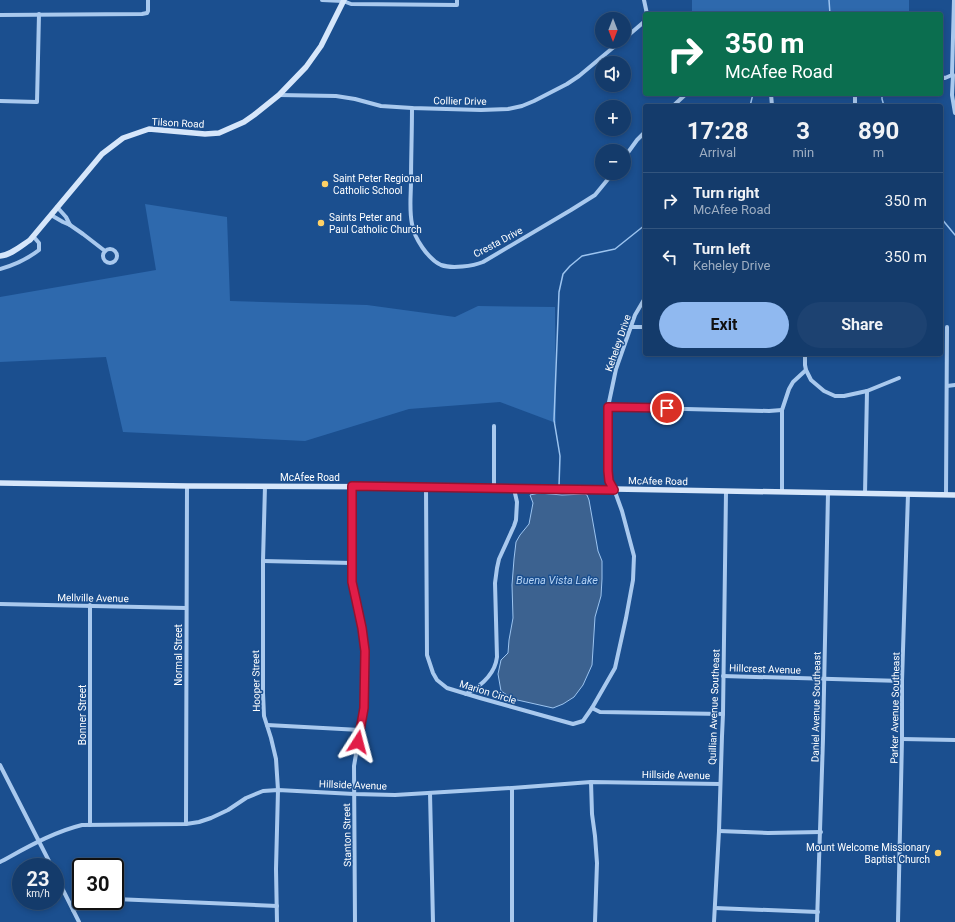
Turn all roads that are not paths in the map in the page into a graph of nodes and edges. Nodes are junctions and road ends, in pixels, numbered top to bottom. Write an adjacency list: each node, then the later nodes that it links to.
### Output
1 (148, 0): 8 (street)
2 (322, 0): 6 (street)
3 (457, 0): 6 (street)
4 (644, 0): 7 (street)
5 (954, 0): 13 (street)
6 (343, 1): 15 (street, Tilson Road)
7 (647, 12)
8 (39, 14): 9 (street); 17 (street)
9 (0, 15)
10 (643, 23): 11 (street)
11 (631, 33)
12 (613, 48): 19 (street, Collier Drive)
13 (954, 74): 14 (street); 20 (street)
14 (943, 78)
15 (280, 95): 19 (street, Collier Drive); 24 (street, Tilson Road)
16 (684, 96): 18 (street)
17 (0, 101)
18 (675, 104)
19 (412, 108): 23 (street, Cresta Drive)
20 (955, 113)
21 (643, 134): 22 (street)
22 (631, 148)
23 (608, 180)
24 (57, 207): 25 (street, Tilson Road); 26 (street)
25 (51, 215): 26 (street); 27 (street, Tilson Road)
26 (70, 225): 28 (street)
27 (33, 236): 29 (street, Tilson Road); 30 (street)
28 (105, 251)
29 (0, 256)
30 (0, 269)
31 (643, 301): 32 (street, Keheley Drive)
32 (631, 327): 33 (street); 41 (street, Keheley Drive)
33 (643, 327)
34 (947, 327): 38 (street)
35 (805, 356): 36 (street)
36 (806, 370): 40 (street); 42 (street)
37 (899, 378): 40 (street)
38 (947, 386): 39 (street); 57 (street)
39 (955, 386)
40 (867, 391): 55 (street)
41 (608, 407): 42 (street); 51 (street, Keheley Drive)
42 (782, 410): 53 (street)
43 (494, 426): 49 (street)
44 (0, 483): 45 (street, McAfee Road)
45 (187, 486): 46 (street, McAfee Road); 63 (street, Normal Street)
46 (265, 486): 47 (street, McAfee Road); 59 (street, Hooper Street)
47 (352, 486): 48 (street, McAfee Road); 60 (street, Stanton Street)
48 (426, 487): 49 (street, McAfee Road); 67 (street, Marion Circle)
49 (494, 488): 50 (street, McAfee Road)
50 (514, 489): 51 (street, McAfee Road); 67 (street)
51 (614, 490): 52 (street, McAfee Road); 68 (street, Marion Circle)
52 (726, 492): 53 (street, McAfee Road); 64 (street, Quillian Avenue Southeast)
53 (782, 492): 54 (street, McAfee Road)
54 (828, 493): 55 (street, McAfee Road); 65 (street, Daniel Avenue Southeast)
55 (865, 494): 56 (street, McAfee Road)
56 (908, 494): 57 (street, McAfee Road); 66 (street, Parker Avenue Southeast)
57 (946, 494): 58 (street, McAfee Road)
58 (955, 494)
59 (263, 562): 60 (street); 70 (street, Hooper Street)
60 (352, 563): 71 (street, Stanton Street)
61 (0, 604): 62 (street, Mellville Avenue)
62 (90, 605): 63 (street, Mellville Avenue); 81 (street, Bonner Street)
63 (186, 608): 82 (street, Normal Street)
64 (723, 676): 65 (street, Hillcrest Avenue); 69 (street, Quillian Avenue Southeast)
65 (824, 679): 66 (street, Hillcrest Avenue); 84 (street, Daniel Avenue Southeast)
66 (902, 681): 72 (street, Parker Avenue Southeast)
67 (465, 694): 68 (street, Marion Circle)
68 (592, 708): 69 (street)
69 (723, 714): 76 (street, Quillian Avenue Southeast)
70 (267, 725): 71 (street); 78 (street, Hooper Street)
71 (360, 730): 80 (street, Stanton Street)
72 (902, 739): 73 (street); 103 (street, Parker Avenue Southeast)
73 (955, 740)
74 (0, 765): 85 (street)
75 (592, 782): 76 (street, Hillside Avenue); 77 (street, Hillside Avenue); 100 (street)
76 (720, 784): 83 (street, Quillian Avenue Southeast)
77 (512, 788): 79 (street, Hillside Avenue); 99 (street)
78 (278, 790): 80 (street, Hillside Avenue); 82 (street, Hillside Avenue); 90 (street, Hooper Street)
79 (430, 793): 80 (street, Hillside Avenue); 98 (street)
80 (354, 794): 97 (street, Stanton Street)
81 (90, 824): 82 (street, Hillside Avenue); 85 (street, Hillside Avenue)
82 (186, 824)
83 (719, 831): 84 (street); 92 (street, Quillian Avenue Southeast)
84 (821, 832): 94 (street, Daniel Avenue Southeast)
85 (39, 841): 86 (street); 87 (street, Hillside Avenue)
86 (48, 858)
87 (0, 862)
88 (64, 892): 91 (street)
89 (124, 899): 90 (street)
90 (276, 906): 96 (street, Hooper Street)
91 (72, 908)
92 (715, 908): 94 (street); 101 (street, Quillian Avenue Southeast)
93 (73, 910): 95 (street)
94 (818, 912): 102 (street, Daniel Avenue Southeast)
95 (79, 922)
96 (277, 922)
97 (355, 922)
98 (433, 922)
99 (512, 922)
100 (595, 922)
101 (714, 922)
102 (818, 922)
103 (898, 922)

